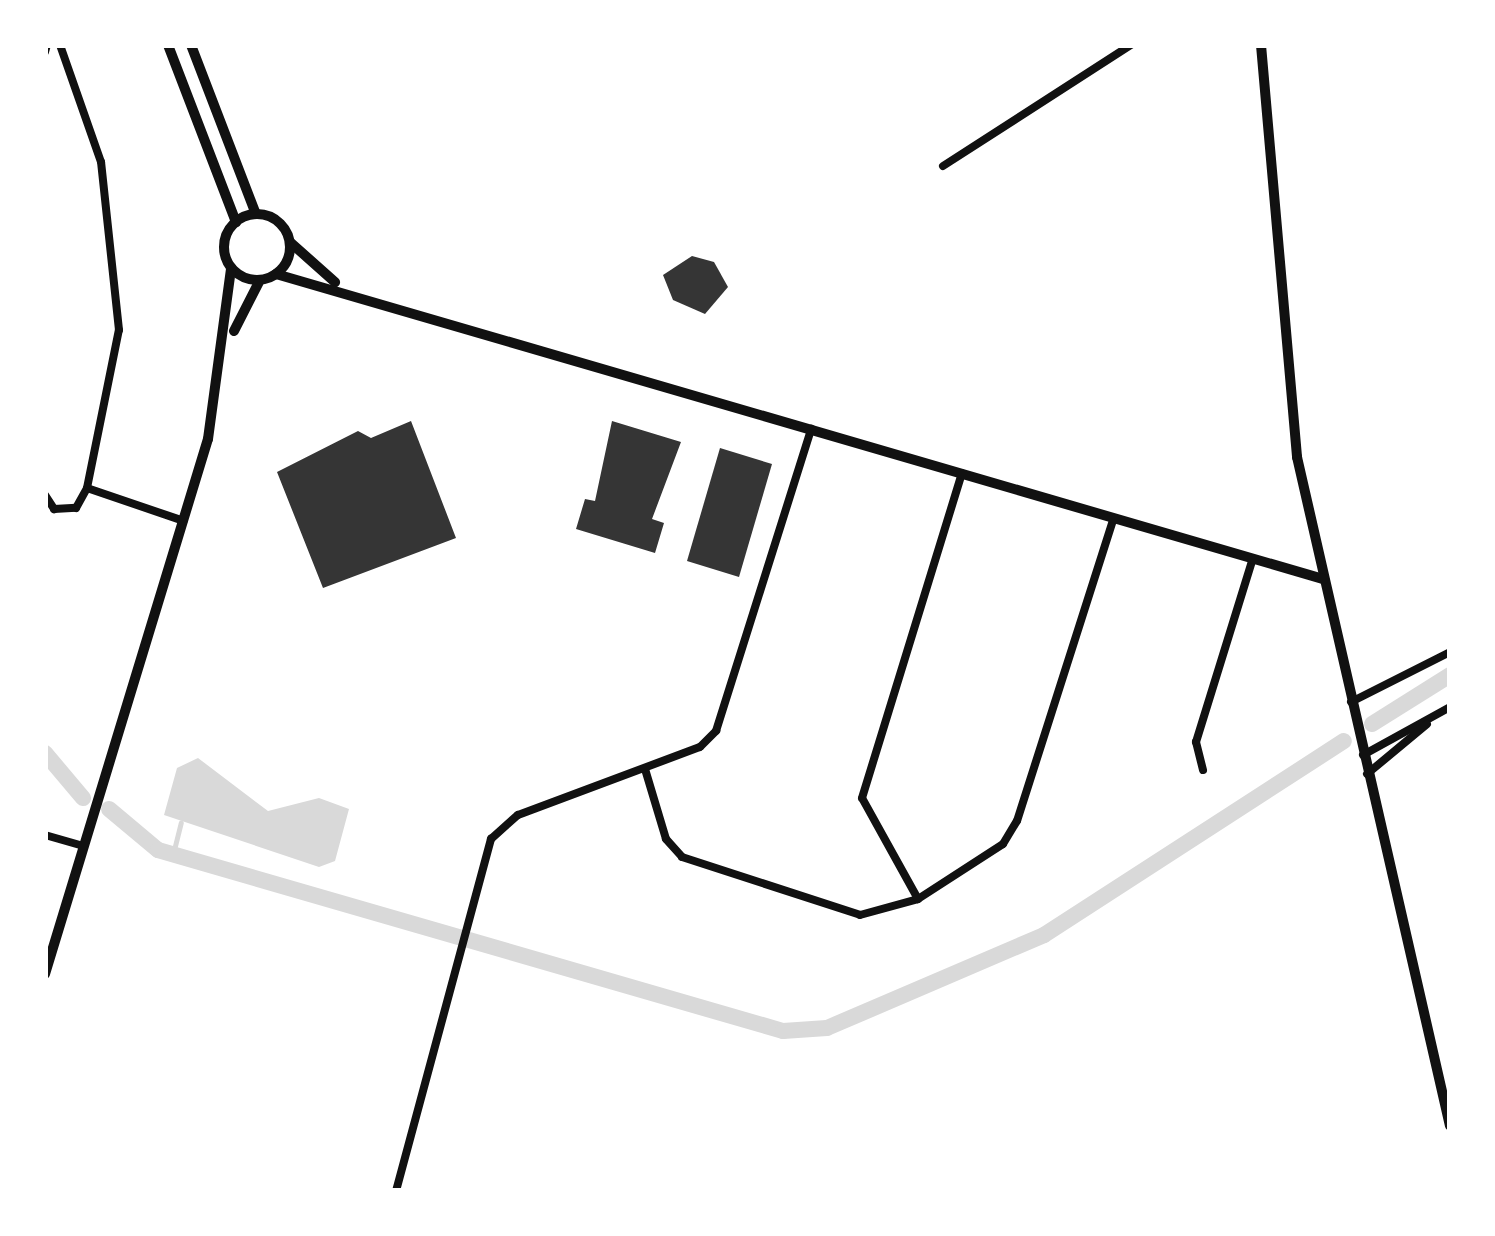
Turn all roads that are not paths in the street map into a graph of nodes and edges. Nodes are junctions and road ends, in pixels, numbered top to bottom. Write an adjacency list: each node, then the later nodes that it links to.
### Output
1 (60, 45): 17 (street)
2 (168, 45): 8 (street)
3 (191, 45): 7 (street)
4 (1131, 45): 6 (street)
5 (1261, 45): 22 (street)
6 (943, 166)
7 (256, 214): 8 (street); 9 (street)
8 (236, 222): 10 (street)
9 (289, 241): 11 (street); 13 (street)
10 (231, 268): 12 (street); 14 (street)
11 (276, 274): 12 (street); 13 (street)
12 (260, 280): 14 (street)
13 (338, 284): 15 (street)
14 (230, 340): 20 (street)
15 (811, 427): 16 (street); 28 (street)
16 (962, 473): 19 (street); 33 (street)
17 (87, 488): 18 (street); 20 (street)
18 (45, 496)
19 (1113, 520): 21 (street); 33 (street)
20 (185, 521): 32 (street)
21 (1252, 561): 22 (street); 29 (street)
22 (1323, 579): 24 (street)
23 (1450, 652): 24 (street)
24 (1349, 702): 27 (street)
25 (1450, 707): 26 (street)
26 (1437, 715): 27 (street); 30 (street)
27 (1363, 755): 30 (street)
28 (645, 769): 33 (street); 38 (street)
29 (1203, 770)
30 (1367, 774): 36 (street)
31 (45, 835): 32 (street)
32 (83, 846): 34 (street)
33 (918, 899)
34 (45, 974)
35 (1450, 1058): 36 (street)
36 (1436, 1062): 37 (street)
37 (1450, 1126)
38 (396, 1191)

